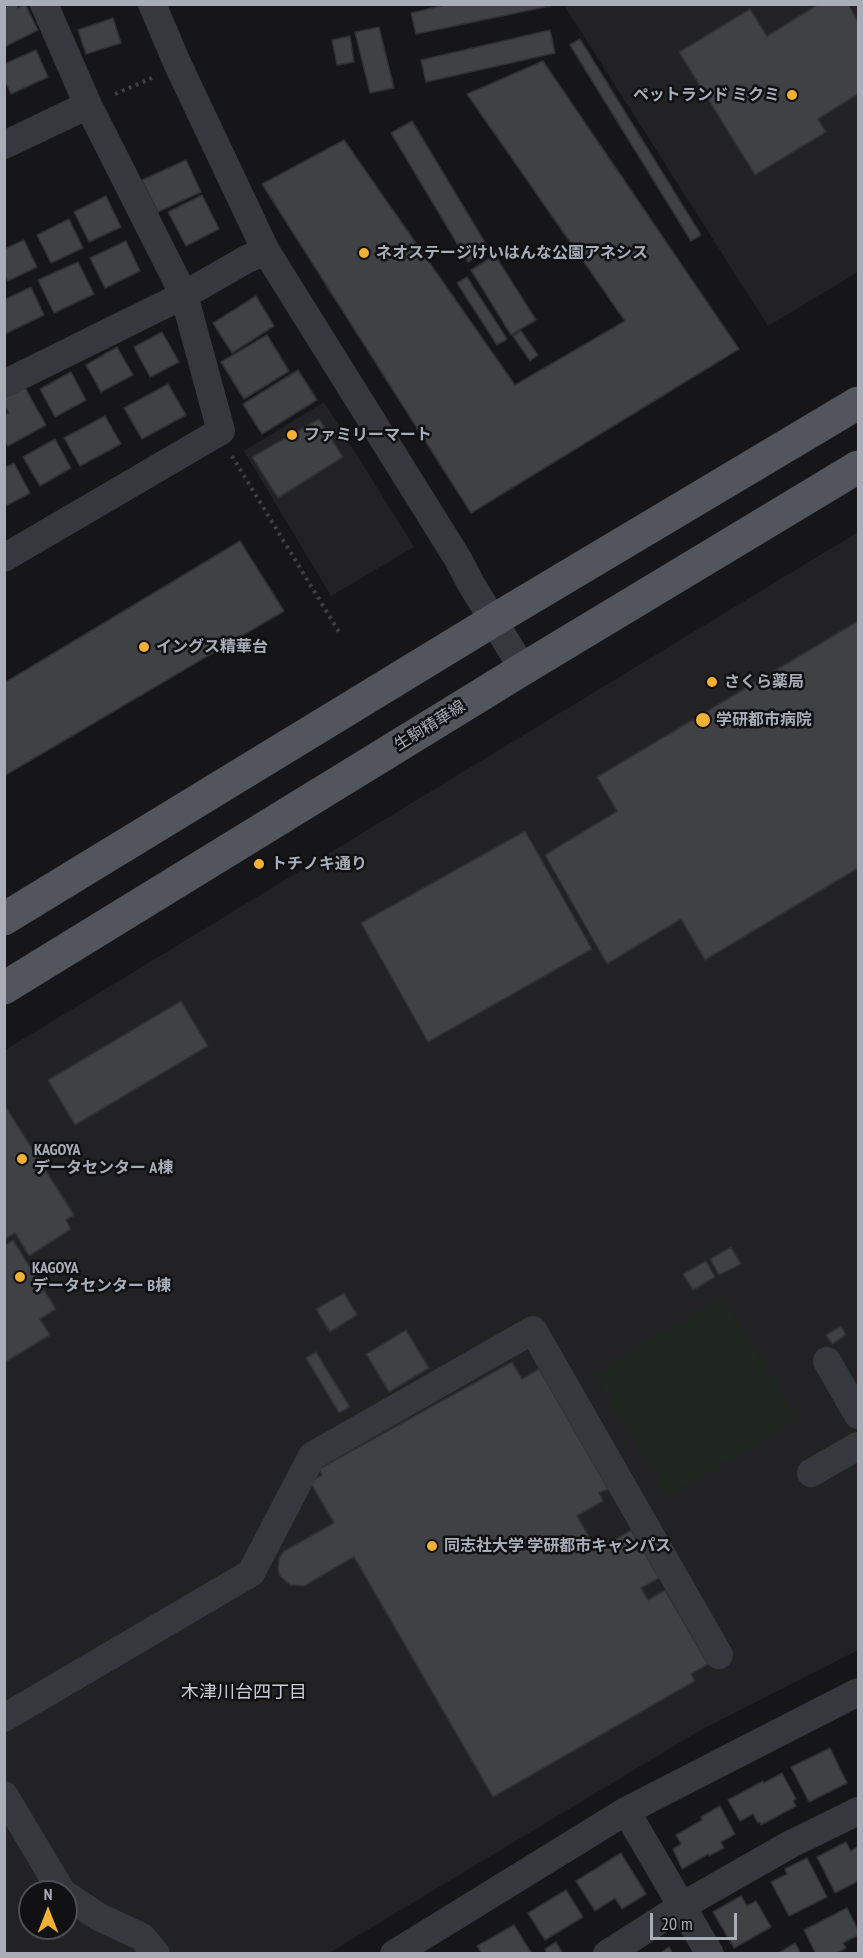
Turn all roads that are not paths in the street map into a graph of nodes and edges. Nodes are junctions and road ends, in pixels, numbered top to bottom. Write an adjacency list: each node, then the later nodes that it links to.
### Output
1 (44, 4): 3 (street)
2 (152, 4): 5 (street)
3 (88, 105): 4 (street); 6 (street)
4 (4, 145)
5 (266, 251): 6 (street); 11 (street)
6 (184, 295): 7 (street); 10 (street)
7 (4, 384)
8 (858, 403): 11 (main road)
9 (858, 467): 12 (main road, 生駒精華線)
10 (4, 558)
11 (494, 620): 12 (street); 13 (main road)
12 (523, 669): 14 (main road, 生駒精華線)
13 (4, 919)
14 (4, 988)
15 (827, 1361): 16 (street)
16 (858, 1415)
17 (858, 1446): 18 (street)
18 (811, 1473)
19 (719, 1655): 21 (street)
20 (858, 1692): 23 (street)
21 (4, 1718)
22 (4, 1795): 25 (street)
23 (626, 1811): 27 (street); 29 (street)
24 (858, 1811): 27 (street)
25 (55, 1880)
26 (78, 1903): 28 (street)
27 (682, 1906): 30 (street); 31 (street)
28 (156, 1953)
29 (394, 1953)
30 (607, 1953)
31 (710, 1953)

